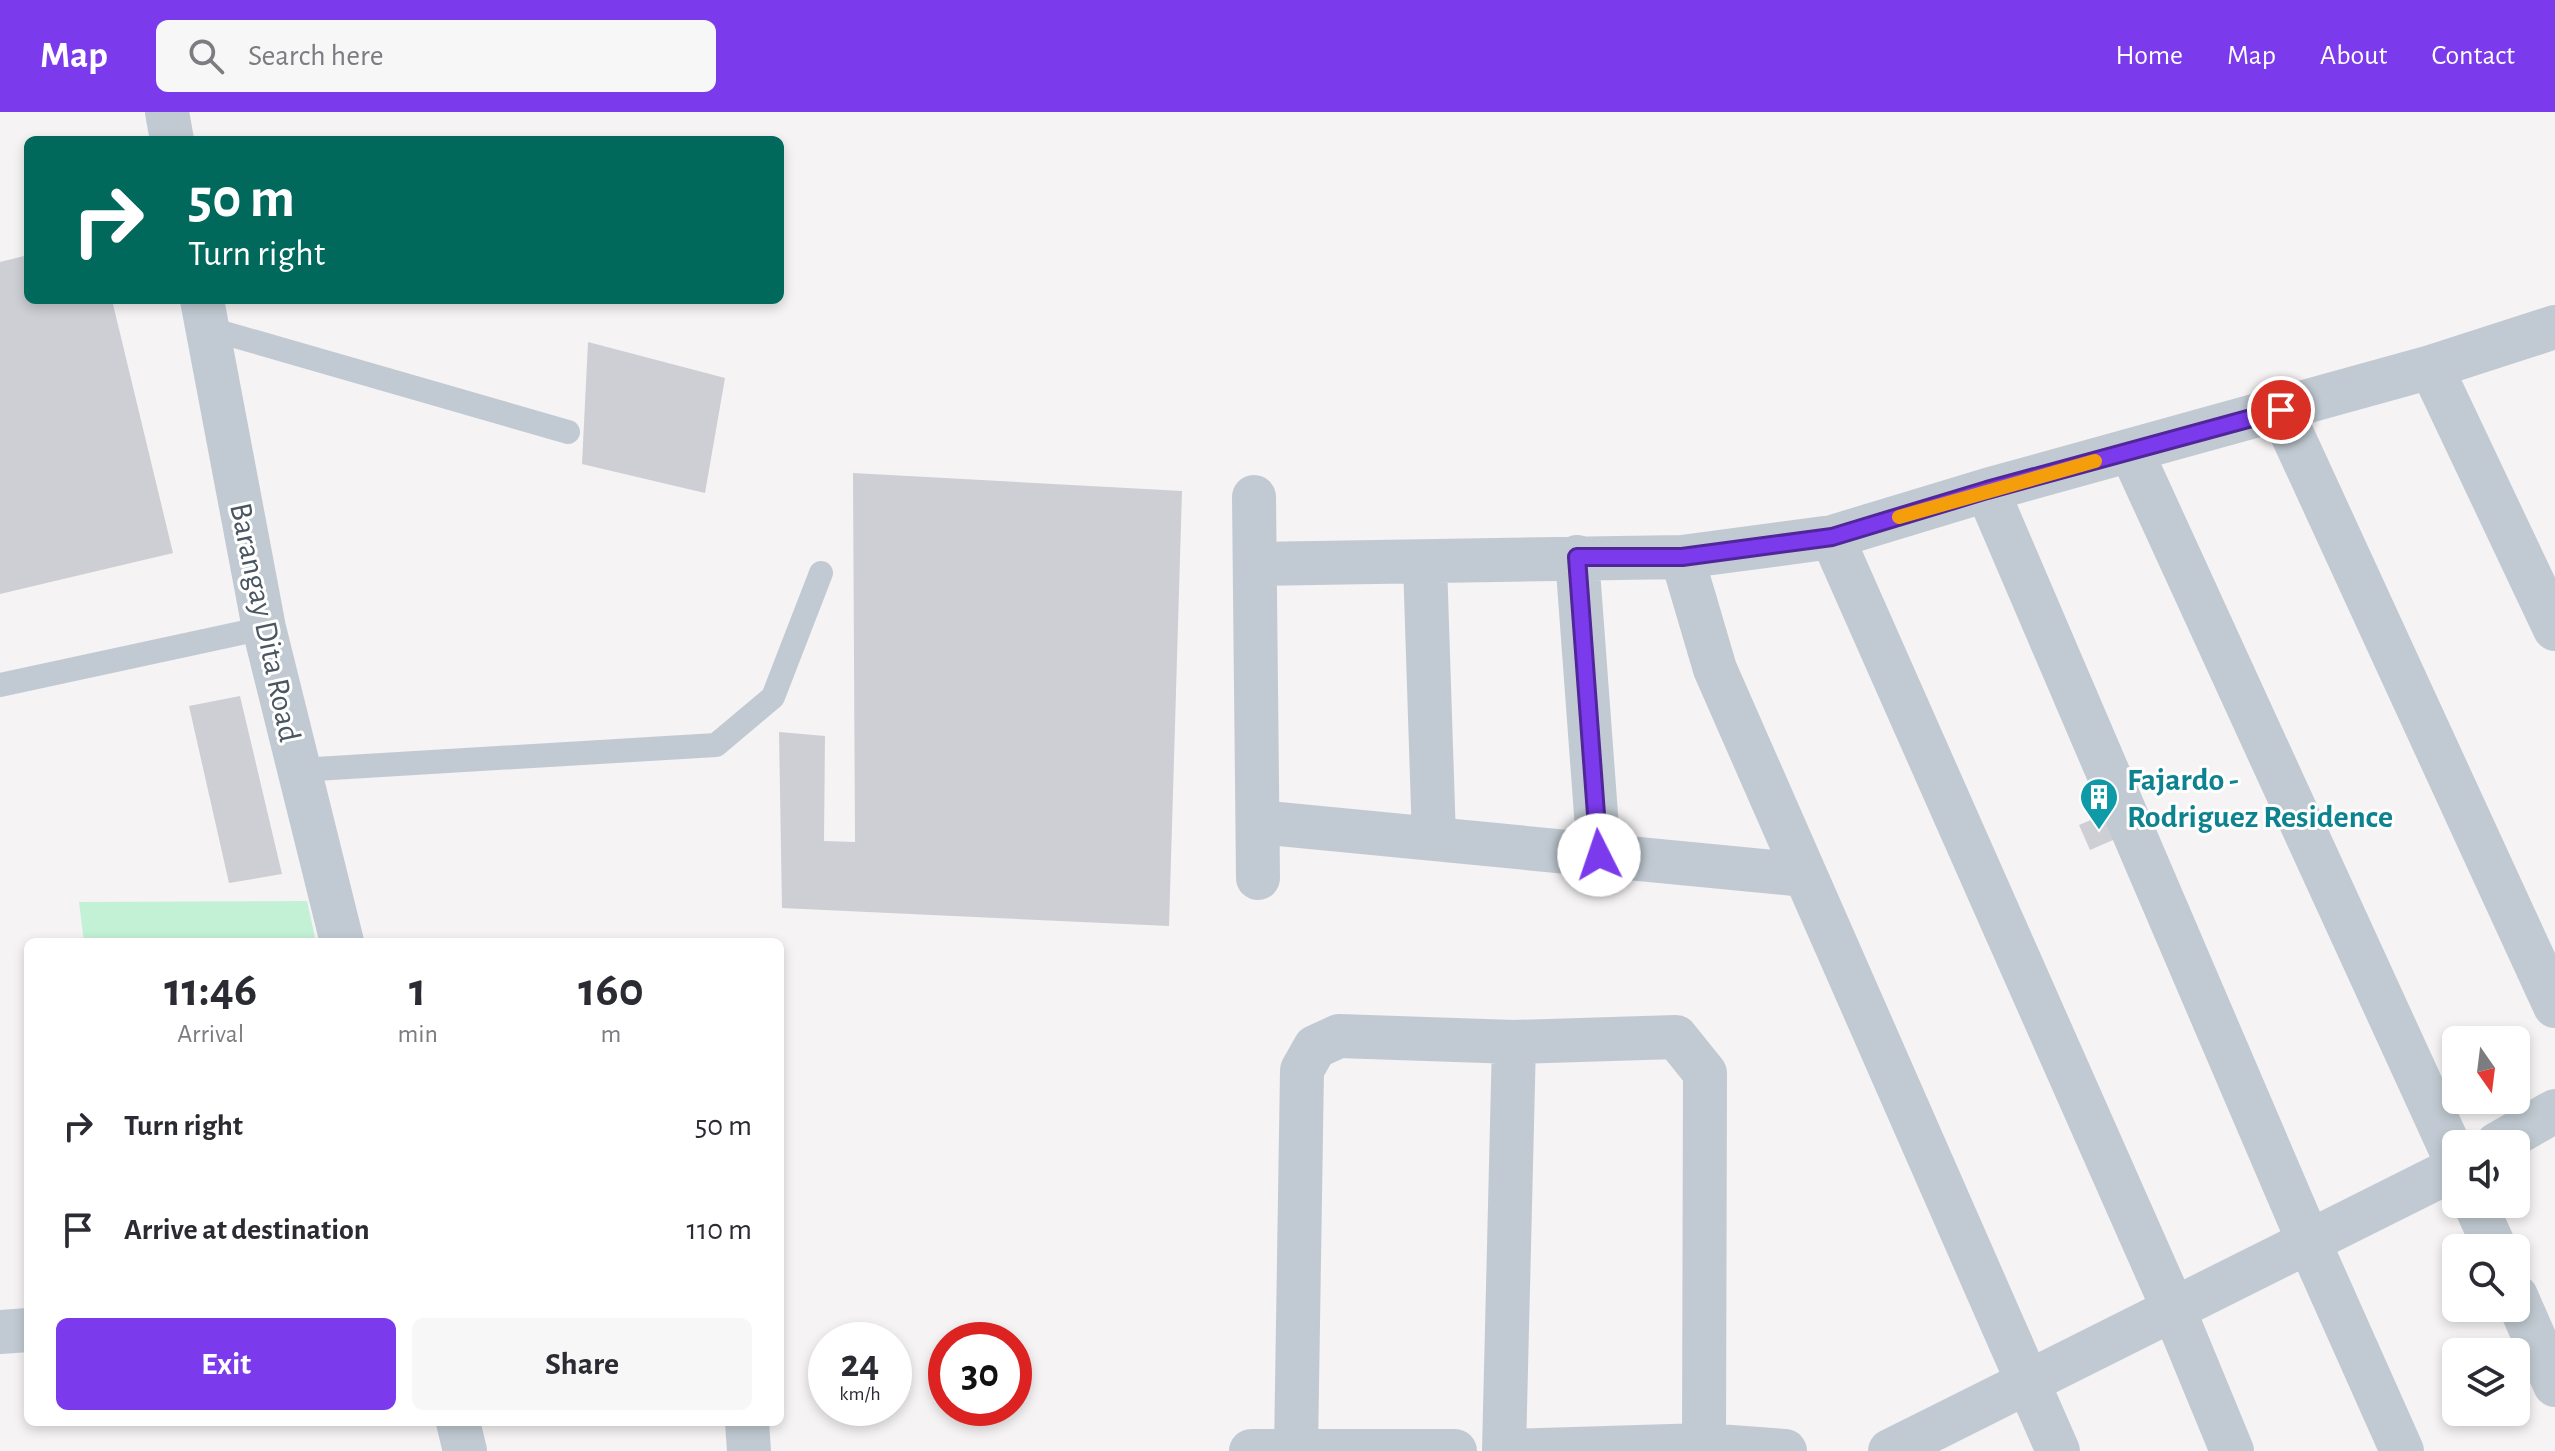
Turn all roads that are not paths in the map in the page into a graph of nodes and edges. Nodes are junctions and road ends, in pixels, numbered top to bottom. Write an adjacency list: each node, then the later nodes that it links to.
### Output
1 (167, 112): 2 (street)
2 (171, 136)
3 (205, 314): 7 (lane); 17 (street, Barangay Dita Road)
4 (2555, 327): 5 (street)
5 (2431, 367): 6 (street); 18 (street)
6 (2281, 410): 8 (street); 27 (street)
7 (568, 432)
8 (2131, 451): 9 (street); 30 (street)
9 (1987, 490): 11 (street); 33 (street)
10 (1254, 497): 15 (street)
11 (1832, 537): 13 (street); 34 (street)
12 (1577, 557): 13 (street); 14 (street); 23 (street)
13 (1682, 557): 24 (street)
14 (1425, 563): 15 (street); 22 (street)
15 (1255, 564): 21 (street)
16 (821, 573): 20 (lane)
17 (264, 628): 19 (lane); 20 (street, Barangay Dita Road)
18 (2555, 629)
19 (0, 685)
20 (299, 770): 26 (street, Barangay Dita Road)
21 (1258, 822): 22 (street); 25 (street)
22 (1434, 839): 23 (street)
23 (1599, 855): 24 (street)
24 (1805, 875): 38 (street)
25 (1258, 878)
26 (341, 938)
27 (2555, 1006)
28 (1514, 1042): 42 (street); 43 (street); 48 (street)
29 (2555, 1111): 31 (street)
30 (2442, 1130)
31 (2522, 1130)
32 (2442, 1175): 33 (street)
33 (2308, 1240): 34 (street); 54 (street)
34 (2173, 1308): 38 (street); 53 (street)
35 (2527, 1322): 39 (street)
36 (24, 1330): 37 (street)
37 (0, 1332)
38 (2027, 1381): 51 (street); 52 (street)
39 (2555, 1385)
40 (459, 1426): 44 (street)
41 (747, 1426): 45 (street)
42 (1704, 1445): 49 (street); 50 (street)
43 (1296, 1450): 46 (street); 47 (street)
44 (465, 1451)
45 (749, 1451)
46 (1251, 1451)
47 (1455, 1451)
48 (1504, 1451)
49 (1510, 1451)
50 (1785, 1451)
51 (1890, 1451)
52 (2058, 1451)
53 (2232, 1451)
54 (2402, 1451)

